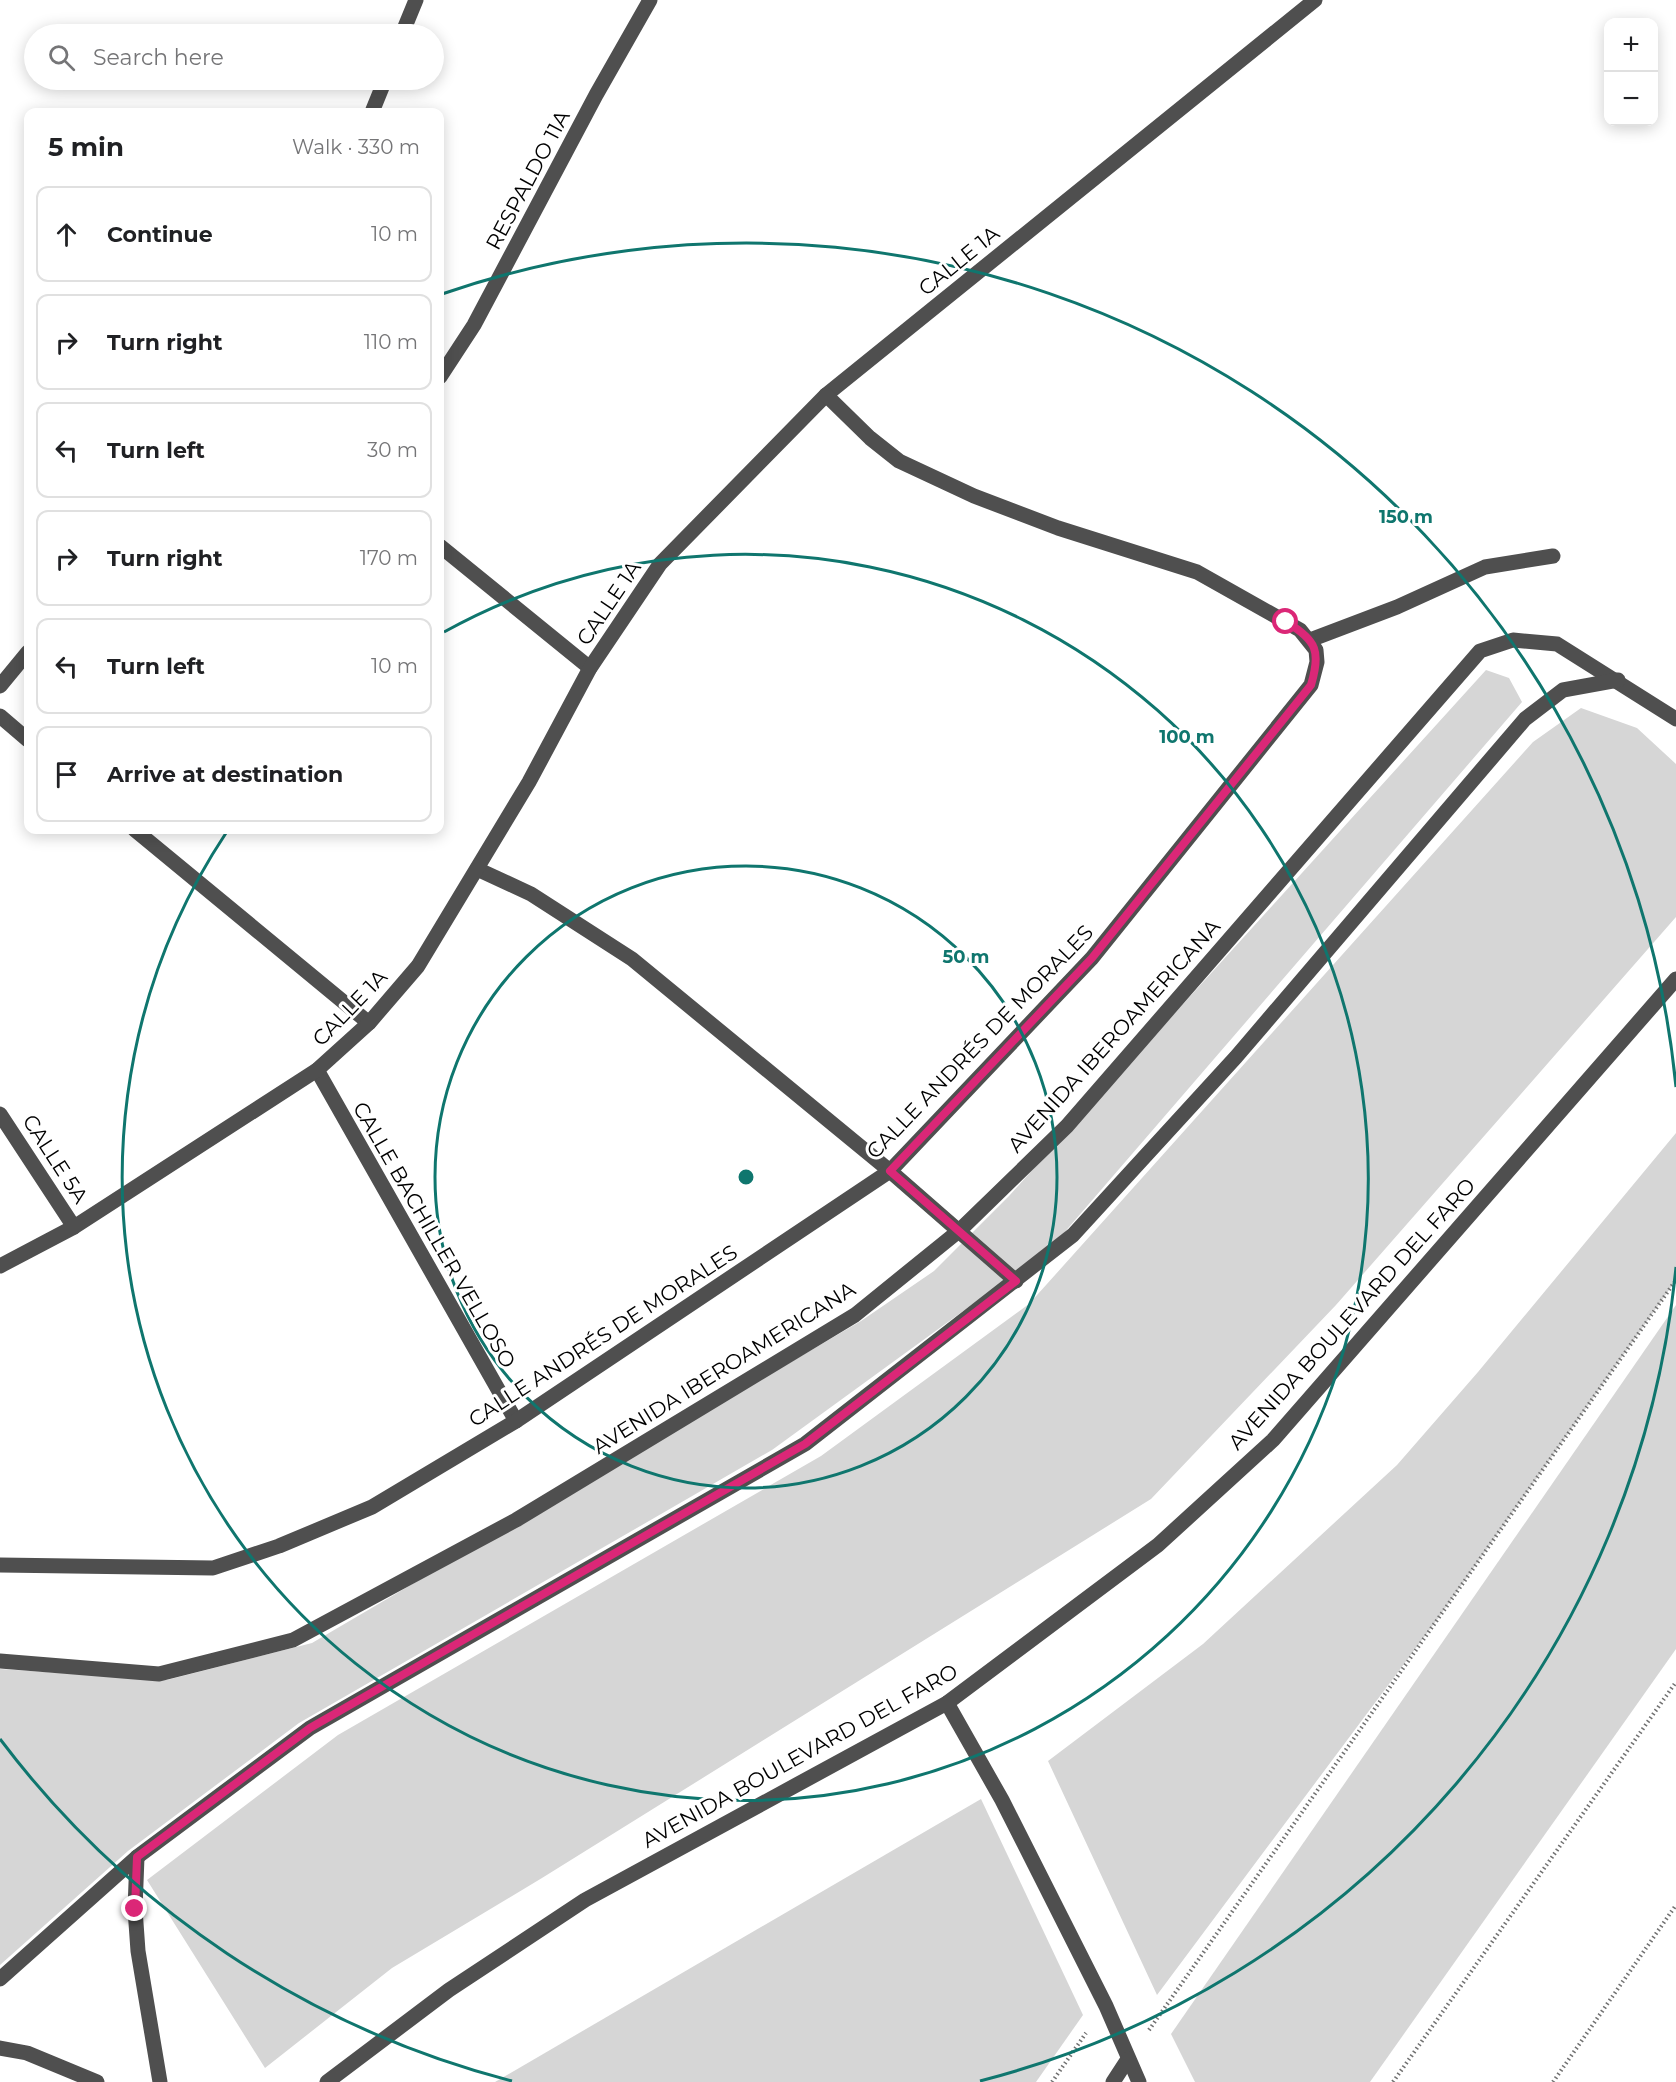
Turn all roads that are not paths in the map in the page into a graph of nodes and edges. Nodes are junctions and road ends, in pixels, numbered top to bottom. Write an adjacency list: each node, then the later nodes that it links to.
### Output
1 (416, 0): 4 (street)
2 (650, 0): 7 (street, RESPALDO 11A)
3 (1315, 0): 8 (street, CALLE 1A)
4 (406, 24)
5 (380, 90): 6 (street)
6 (374, 108)
7 (444, 371)
8 (826, 395): 11 (street); 13 (street, CALLE 1A)
9 (444, 549): 13 (street)
10 (1553, 556): 11 (street)
11 (1310, 640): 25 (street, CALLE ANDRÉS DE MORALES)
12 (24, 657): 15 (street)
13 (590, 668): 20 (street, CALLE 1A)
14 (1618, 680): 17 (street, AVENIDA IBEROAMERICANA); 27 (street, AVENIDA IBEROAMERICANA); 29 (street)
15 (0, 686)
16 (0, 716): 18 (street)
17 (1676, 719)
18 (24, 737)
19 (140, 834): 22 (street)
20 (477, 869): 22 (street, CALLE 1A); 25 (street)
21 (1676, 979): 33 (street, AVENIDA BOULEVARD DEL FARO)
22 (369, 1023): 23 (street, CALLE 1A)
23 (317, 1070): 26 (street, CALLE 1A); 30 (street, CALLE BACHILLER VELLOSO)
24 (0, 1114): 26 (street, CALLE 5A)
25 (890, 1171): 27 (street); 30 (street, CALLE ANDRÉS DE MORALES)
26 (74, 1227): 28 (street, CALLE 1A)
27 (960, 1230): 29 (street); 32 (street, AVENIDA IBEROAMERICANA)
28 (0, 1266)
29 (1016, 1281): 34 (street)
30 (516, 1421): 31 (street, CALLE ANDRÉS DE MORALES)
31 (0, 1565)
32 (0, 1660)
33 (947, 1703): 37 (street); 40 (street, AVENIDA BOULEVARD DEL FARO)
34 (137, 1857): 35 (street); 39 (street)
35 (0, 1979)
36 (0, 2048): 38 (street)
37 (1128, 2059): 41 (street); 42 (street)
38 (98, 2082)
39 (160, 2082)
40 (327, 2082)
41 (1113, 2082)
42 (1139, 2082)

